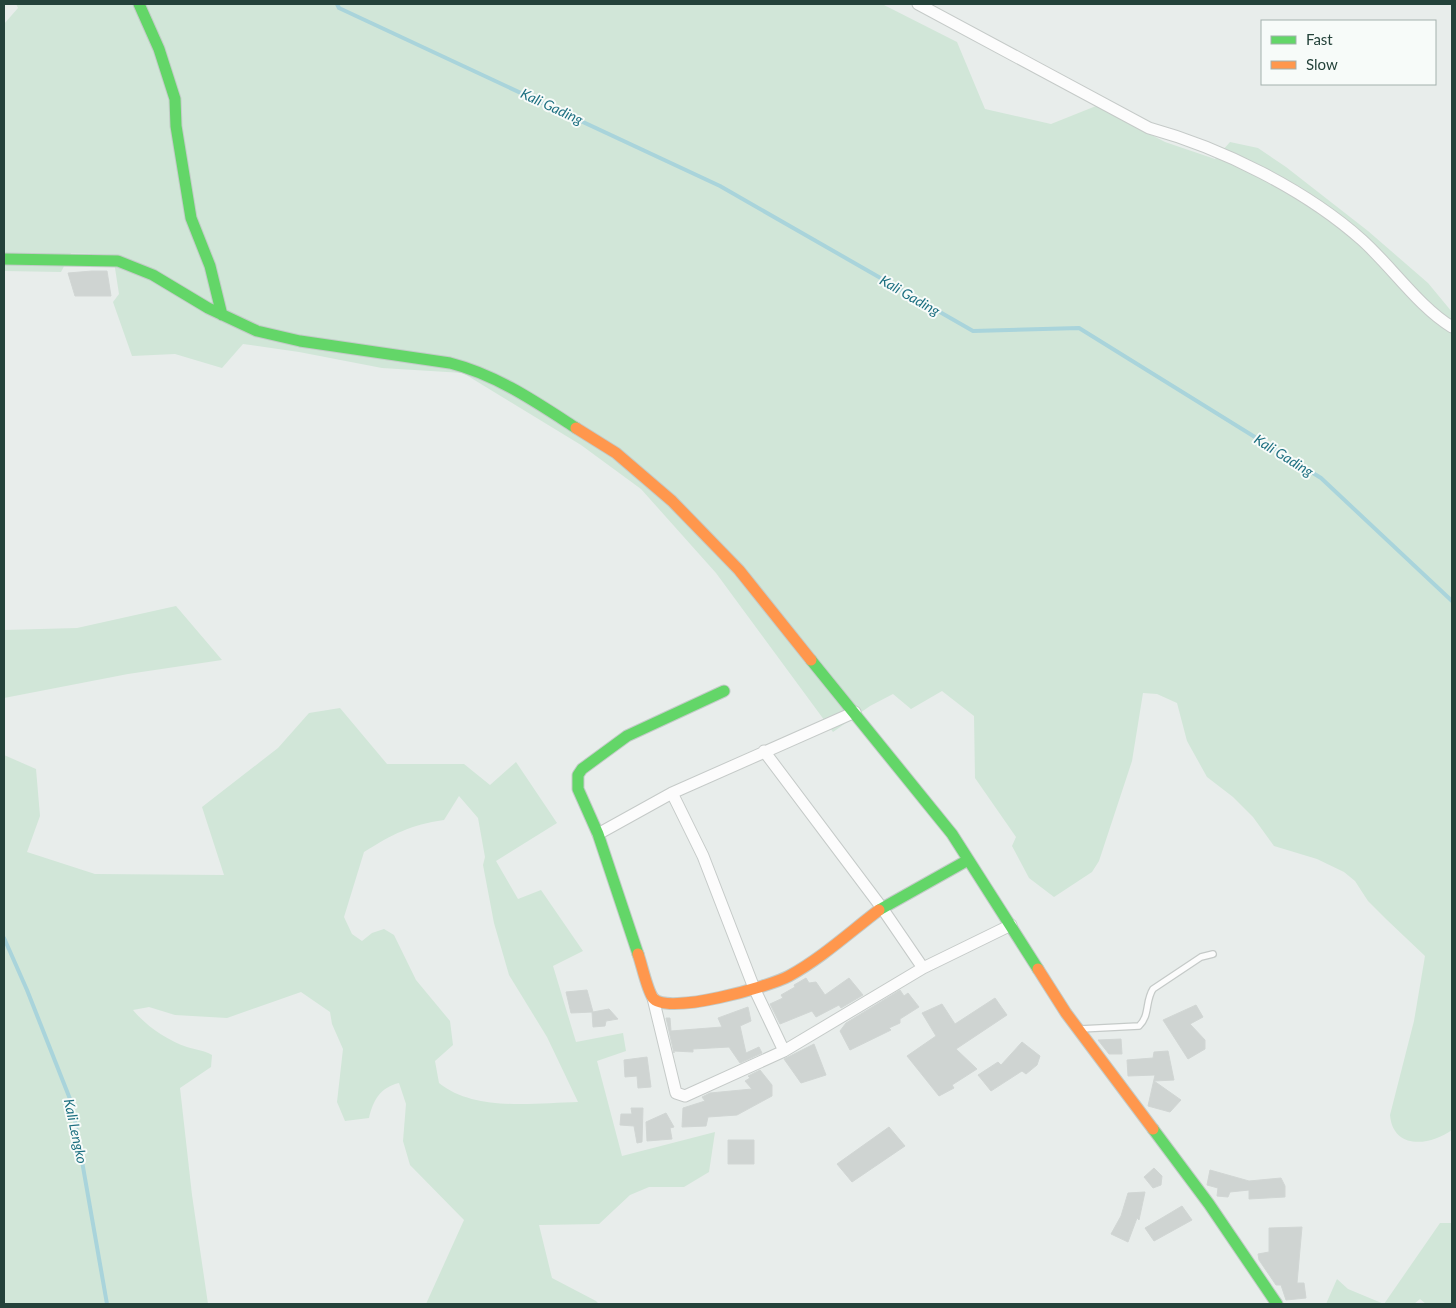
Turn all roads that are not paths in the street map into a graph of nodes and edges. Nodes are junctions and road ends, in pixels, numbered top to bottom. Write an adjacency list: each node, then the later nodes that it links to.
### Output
1 (139, 4): 4 (street)
2 (918, 4): 5 (street)
3 (4, 259): 4 (street)
4 (222, 315): 7 (street)
5 (1452, 326)
6 (724, 691): 10 (street)
7 (855, 712): 8 (street); 11 (street)
8 (764, 751): 9 (street); 12 (street)
9 (672, 793): 10 (street); 16 (street)
10 (598, 834): 17 (street)
11 (968, 860): 12 (street); 13 (street)
12 (882, 908): 15 (street); 16 (street)
13 (1011, 926): 15 (street); 18 (street)
14 (1213, 954): 18 (lane)
15 (923, 968): 19 (street)
16 (754, 988): 17 (street); 19 (street)
17 (653, 998): 19 (street)
18 (1079, 1029): 20 (street)
19 (784, 1051)
20 (1277, 1304)

